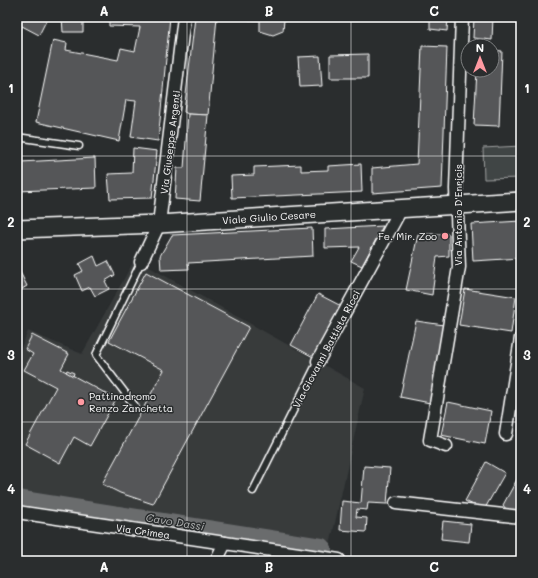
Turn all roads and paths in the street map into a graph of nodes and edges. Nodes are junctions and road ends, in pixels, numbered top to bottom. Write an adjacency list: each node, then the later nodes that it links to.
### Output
1 (184, 17): 8 (street, Via Giuseppe Argenti)
2 (462, 17): 6 (street, Via Antonio D'Enricis)
3 (17, 137): 4 (lane)
4 (79, 146)
5 (521, 201): 6 (main road, Viale Giulio Cesare)
6 (456, 205): 7 (main road, Viale Giulio Cesare); 15 (street, Via Antonio D'Enricis)
7 (402, 209): 8 (main road, Viale Giulio Cesare); 12 (street, Via Giovanni Battista Ricci)
8 (160, 224): 9 (main road, Viale Giulio Cesare); 10 (street, Via Giuseppe Argenti)
9 (17, 229)
10 (141, 262): 13 (lane)
11 (521, 338): 14 (street)
12 (318, 361): 16 (lane, Via Giovanni Battista Ricci)
13 (135, 406)
14 (506, 434)
15 (446, 446)
16 (253, 491)
17 (396, 503): 19 (street)
18 (17, 512): 20 (street, Via Crimea)
19 (521, 517)
20 (225, 543): 21 (street); 22 (street, Via Crimea)
21 (216, 561)
22 (338, 561)

